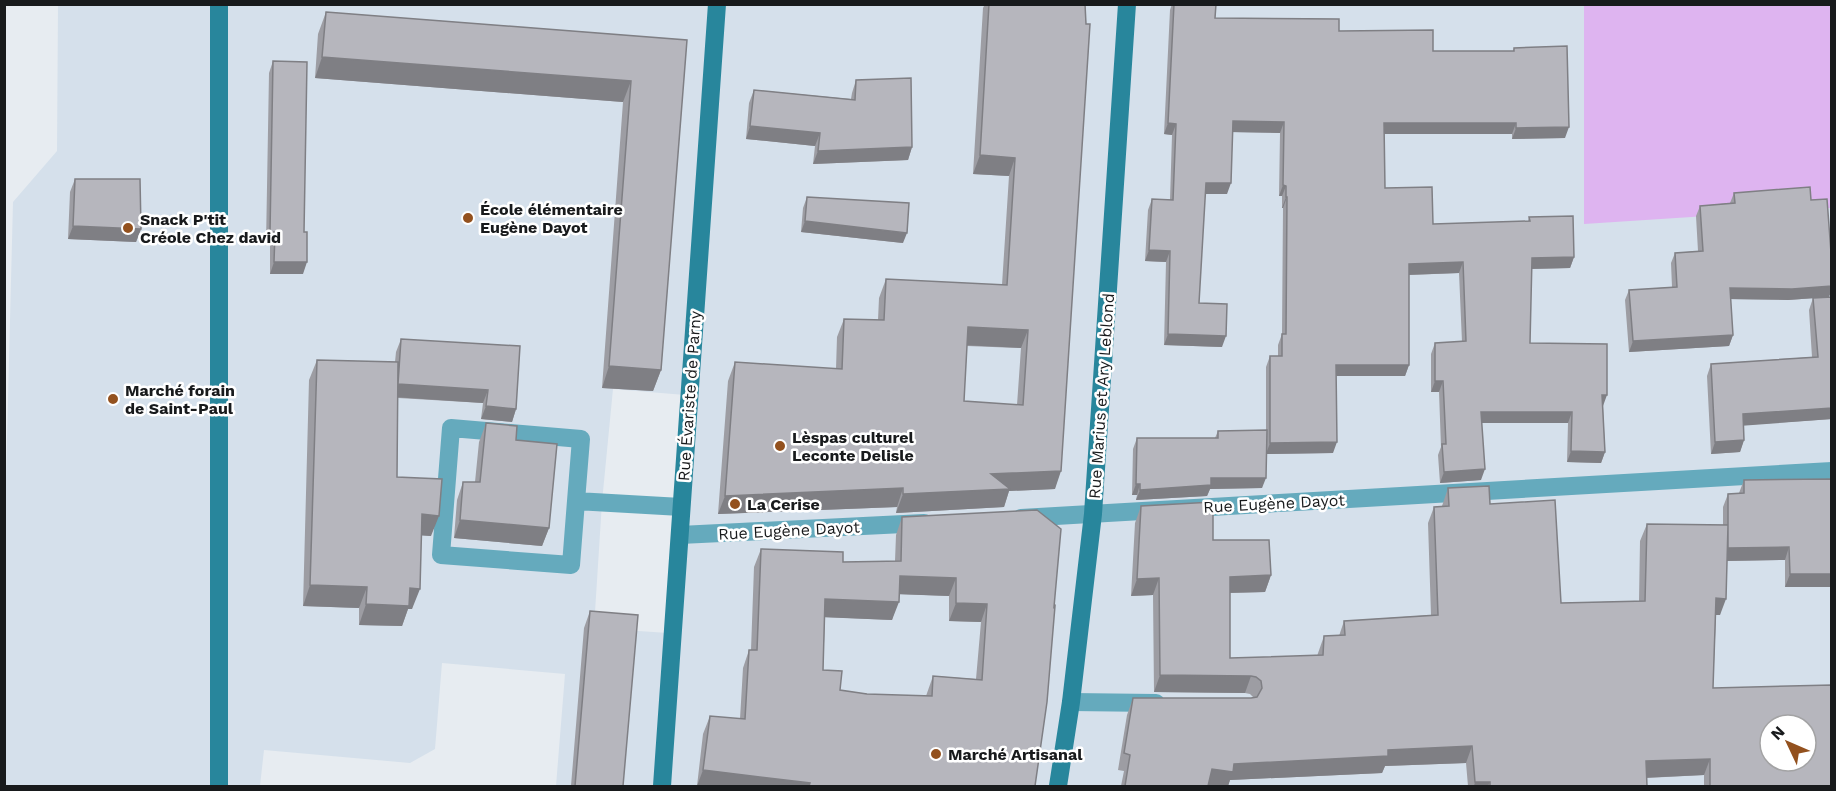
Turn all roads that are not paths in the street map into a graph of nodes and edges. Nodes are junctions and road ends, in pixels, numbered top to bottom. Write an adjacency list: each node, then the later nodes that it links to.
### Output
1 (219, 4): 13 (street)
2 (717, 4): 6 (street, Rue Évariste de Parny)
3 (1127, 4): 7 (street, Rue Marius et Ary Leblond)
4 (1832, 471): 7 (street, Rue Eugène Dayot)
5 (576, 501): 5 (street); 6 (street)
6 (681, 507): 10 (street, Rue Évariste de Parny)
7 (1093, 514): 8 (street, Rue Eugène Dayot); 11 (street, Rue Marius et Ary Leblond)
8 (998, 519)
9 (939, 522): 10 (street, Rue Eugène Dayot)
10 (680, 535): 14 (street, Rue Évariste de Parny)
11 (1071, 702): 12 (street); 15 (street, Rue Marius et Ary Leblond)
12 (1174, 703)
13 (219, 786)
14 (662, 786)
15 (1058, 786)

